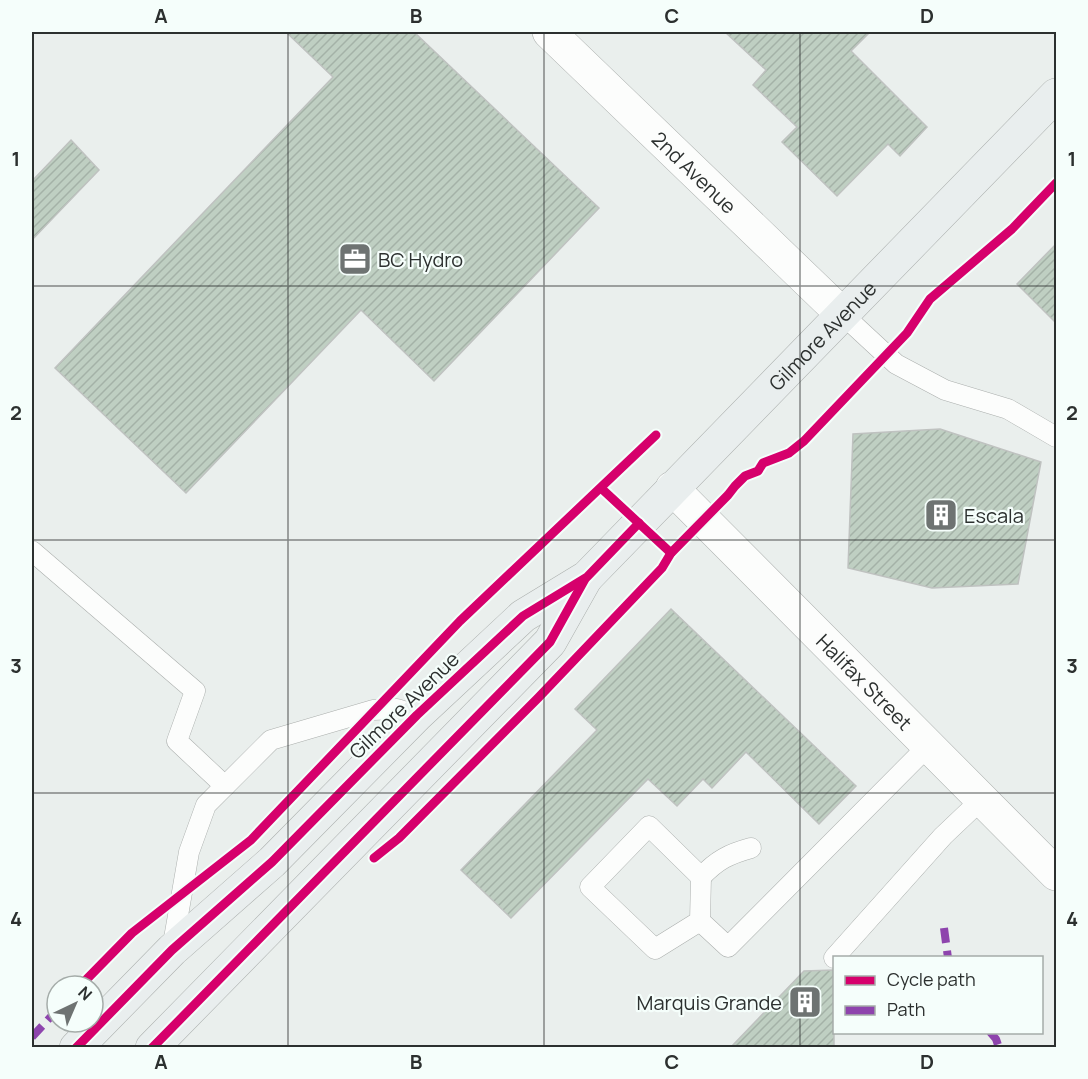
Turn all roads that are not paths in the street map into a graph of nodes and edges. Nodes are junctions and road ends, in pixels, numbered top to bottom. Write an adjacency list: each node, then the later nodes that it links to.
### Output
1 (549, 32): 3 (street, 2nd Avenue)
2 (1056, 95): 3 (street, Gilmore Avenue)
3 (842, 314): 4 (lane); 5 (street, Gilmore Avenue)
4 (1056, 437)
5 (672, 488): 7 (street, Gilmore Avenue); 9 (street, Halifax Street)
6 (32, 551): 10 (lane)
7 (587, 577): 8 (street, Gilmore Avenue); 19 (street, Gilmore Avenue)
8 (417, 715): 10 (lane); 16 (street, Gilmore Avenue)
9 (928, 745): 11 (street, Halifax Street); 15 (lane)
10 (225, 786): 16 (lane)
11 (982, 799): 13 (street, Halifax Street); 17 (lane)
12 (751, 848): 14 (lane)
13 (1056, 874)
14 (701, 877): 15 (lane); 15 (lane)
15 (700, 921)
16 (172, 950): 18 (street, Gilmore Avenue)
17 (836, 956)
18 (76, 1047)
19 (152, 1047)

